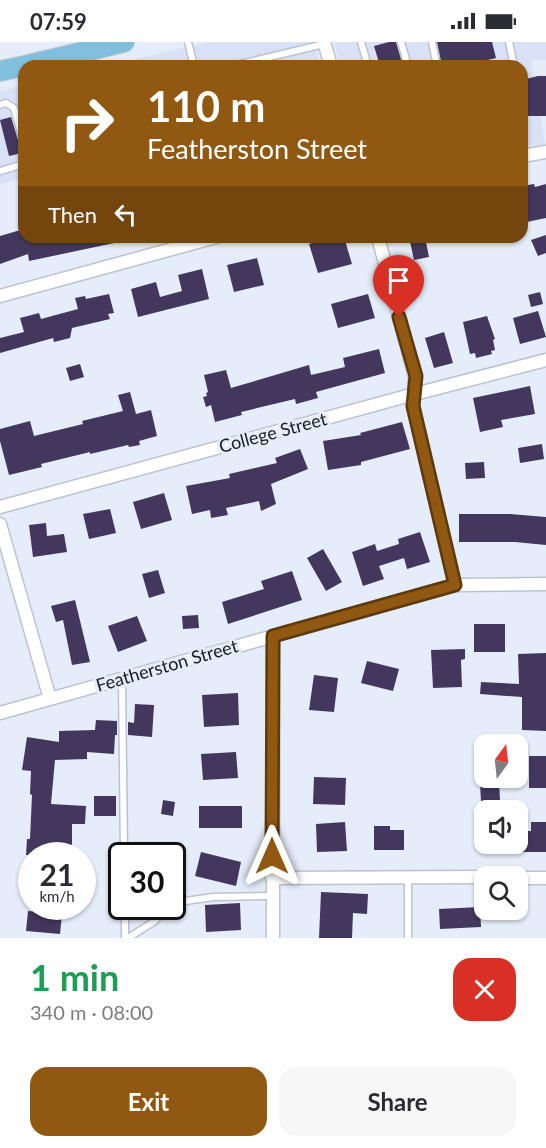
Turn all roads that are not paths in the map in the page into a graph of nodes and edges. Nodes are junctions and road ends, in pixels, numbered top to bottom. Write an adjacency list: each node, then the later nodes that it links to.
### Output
1 (124, 42): 8 (main road)
2 (188, 42): 9 (lane)
3 (361, 42): 12 (lane)
4 (401, 42): 13 (lane)
5 (432, 42): 14 (lane)
6 (509, 42): 15 (lane)
7 (324, 43): 10 (lane); 11 (street)
8 (51, 60)
9 (192, 60)
10 (256, 60)
11 (329, 60)
12 (366, 60)
13 (406, 60)
14 (436, 60)
15 (513, 60)
16 (18, 68): 17 (main road)
17 (0, 72)
18 (0, 105): 19 (lane)
19 (18, 122)
20 (546, 152): 21 (street)
21 (528, 155)
22 (18, 166): 23 (lane)
23 (0, 171)
24 (194, 243): 26 (street)
25 (380, 243): 28 (street)
26 (0, 296)
27 (546, 360): 28 (street, College Street)
28 (415, 394): 29 (street, College Street); 32 (street)
29 (0, 507)
30 (0, 524): 35 (street)
31 (546, 584): 32 (street, Featherston Street)
32 (455, 585): 33 (street, Featherston Street)
33 (273, 636): 34 (street, Featherston Street); 39 (street)
34 (122, 679): 35 (street, Featherston Street); 37 (lane)
35 (50, 699): 36 (street, Featherston Street)
36 (0, 713)
37 (123, 842)
38 (408, 877): 39 (street); 40 (street); 49 (lane)
39 (272, 878): 43 (street)
40 (474, 878)
41 (528, 878): 42 (street)
42 (546, 878)
43 (273, 896): 44 (lane); 48 (street)
44 (186, 901)
45 (126, 920): 47 (lane)
46 (156, 920): 47 (lane)
47 (127, 938)
48 (273, 938)
49 (408, 938)

